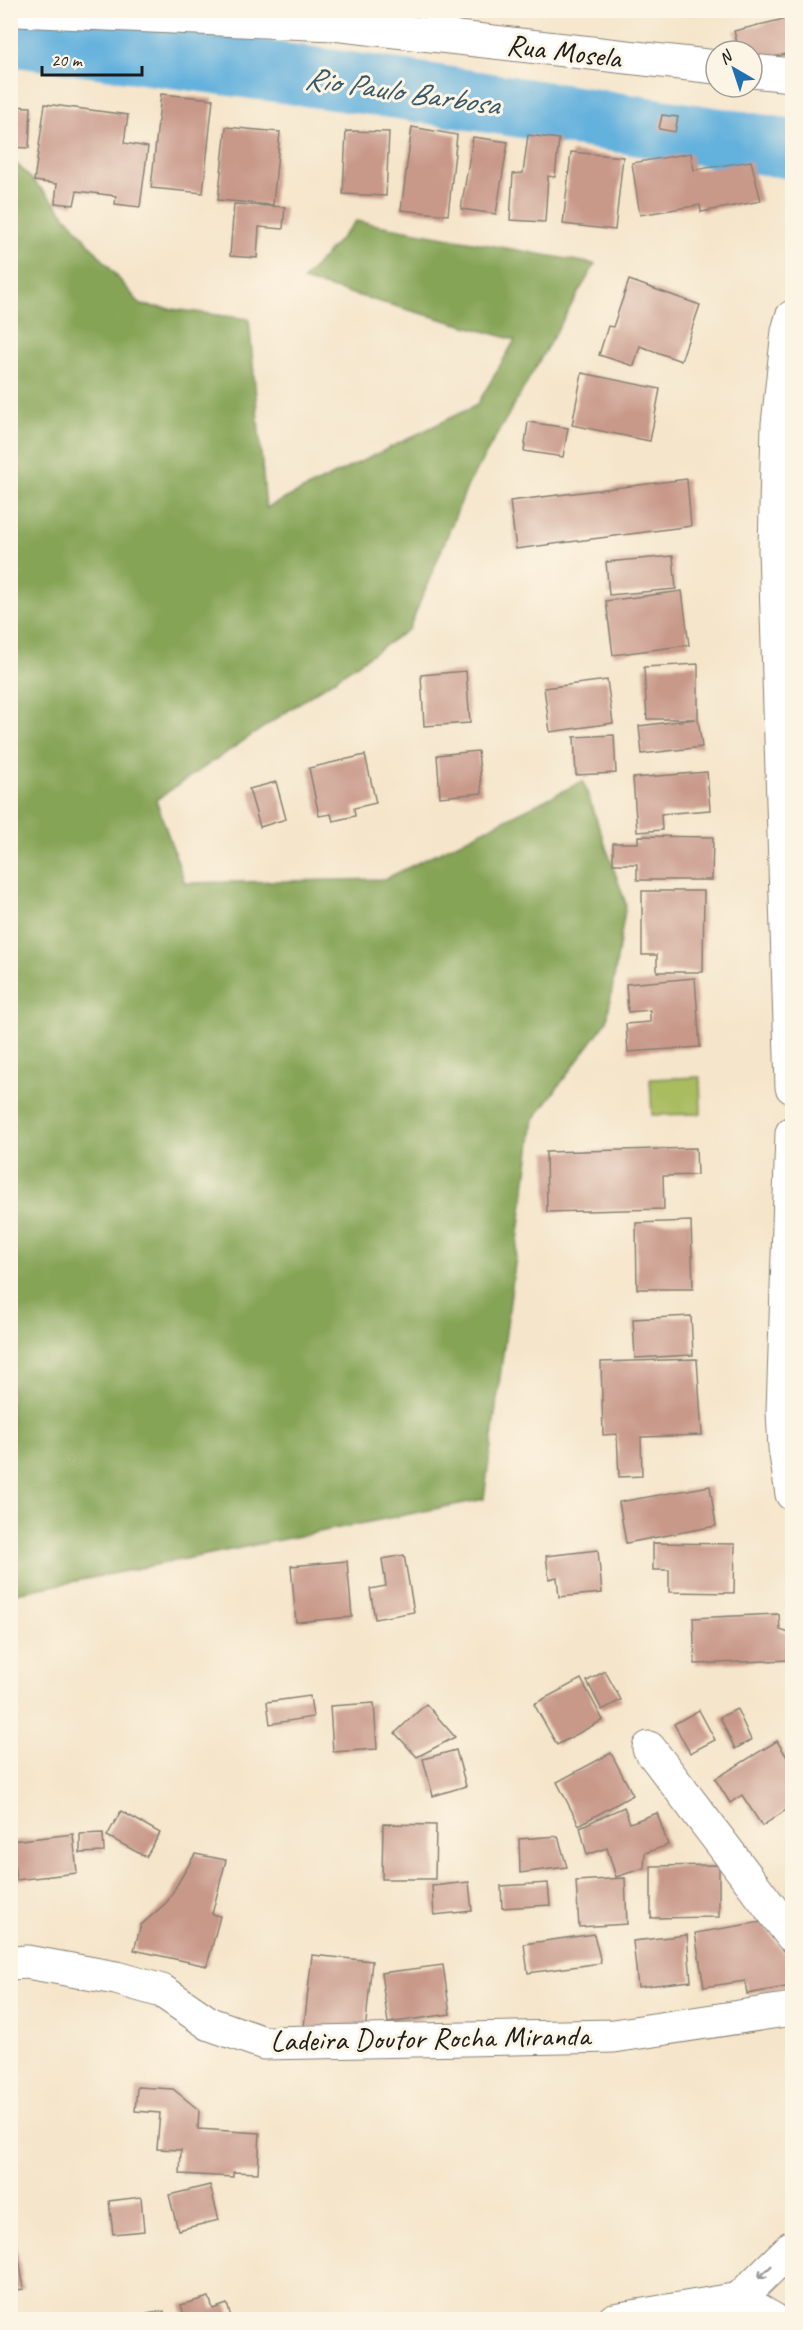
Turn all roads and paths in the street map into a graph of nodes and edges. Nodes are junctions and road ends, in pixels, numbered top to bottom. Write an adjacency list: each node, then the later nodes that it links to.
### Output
1 (13, 10): 2 (street, Rua Mosela)
2 (704, 67)
3 (764, 72): 4 (street)
4 (792, 75)
5 (792, 317): 6 (street)
6 (784, 550): 7 (street)
7 (792, 1087)
8 (792, 1133): 9 (street)
9 (792, 1494)
10 (649, 1748): 11 (street)
11 (792, 1936)
12 (10, 1963): 13 (street, Ladeira Doutor Rocha Miranda)
13 (792, 2009)
14 (792, 2247): 15 (street, one-way to 15)
15 (734, 2309): 16 (street); 17 (street)
16 (614, 2319)
17 (774, 2319)

